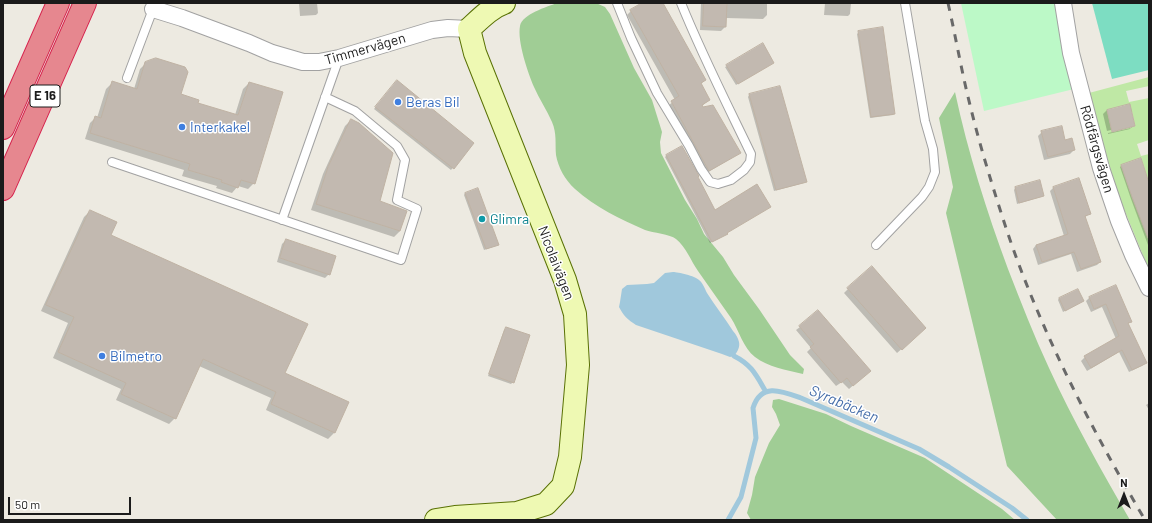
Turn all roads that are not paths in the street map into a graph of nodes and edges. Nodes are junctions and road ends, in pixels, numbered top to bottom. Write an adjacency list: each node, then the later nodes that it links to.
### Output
1 (58, 3): 13 (highway, E 16)
2 (85, 3): 15 (highway, E 16)
3 (504, 3): 9 (street)
4 (617, 3): 5 (lane)
5 (681, 3)
6 (904, 3): 17 (lane)
7 (1063, 3): 18 (street, Rödfärgsvägen)
8 (153, 9): 10 (street, Timmervägen); 11 (lane)
9 (469, 29): 10 (street, Timmervägen); 19 (street, Nicolaivägen)
10 (339, 58): 12 (lane)
11 (126, 78)
12 (326, 97): 16 (lane); 16 (lane)
13 (3, 128)
14 (112, 162): 16 (lane)
15 (3, 189)
16 (282, 220)
17 (876, 245)
18 (1149, 288)
19 (436, 520)

